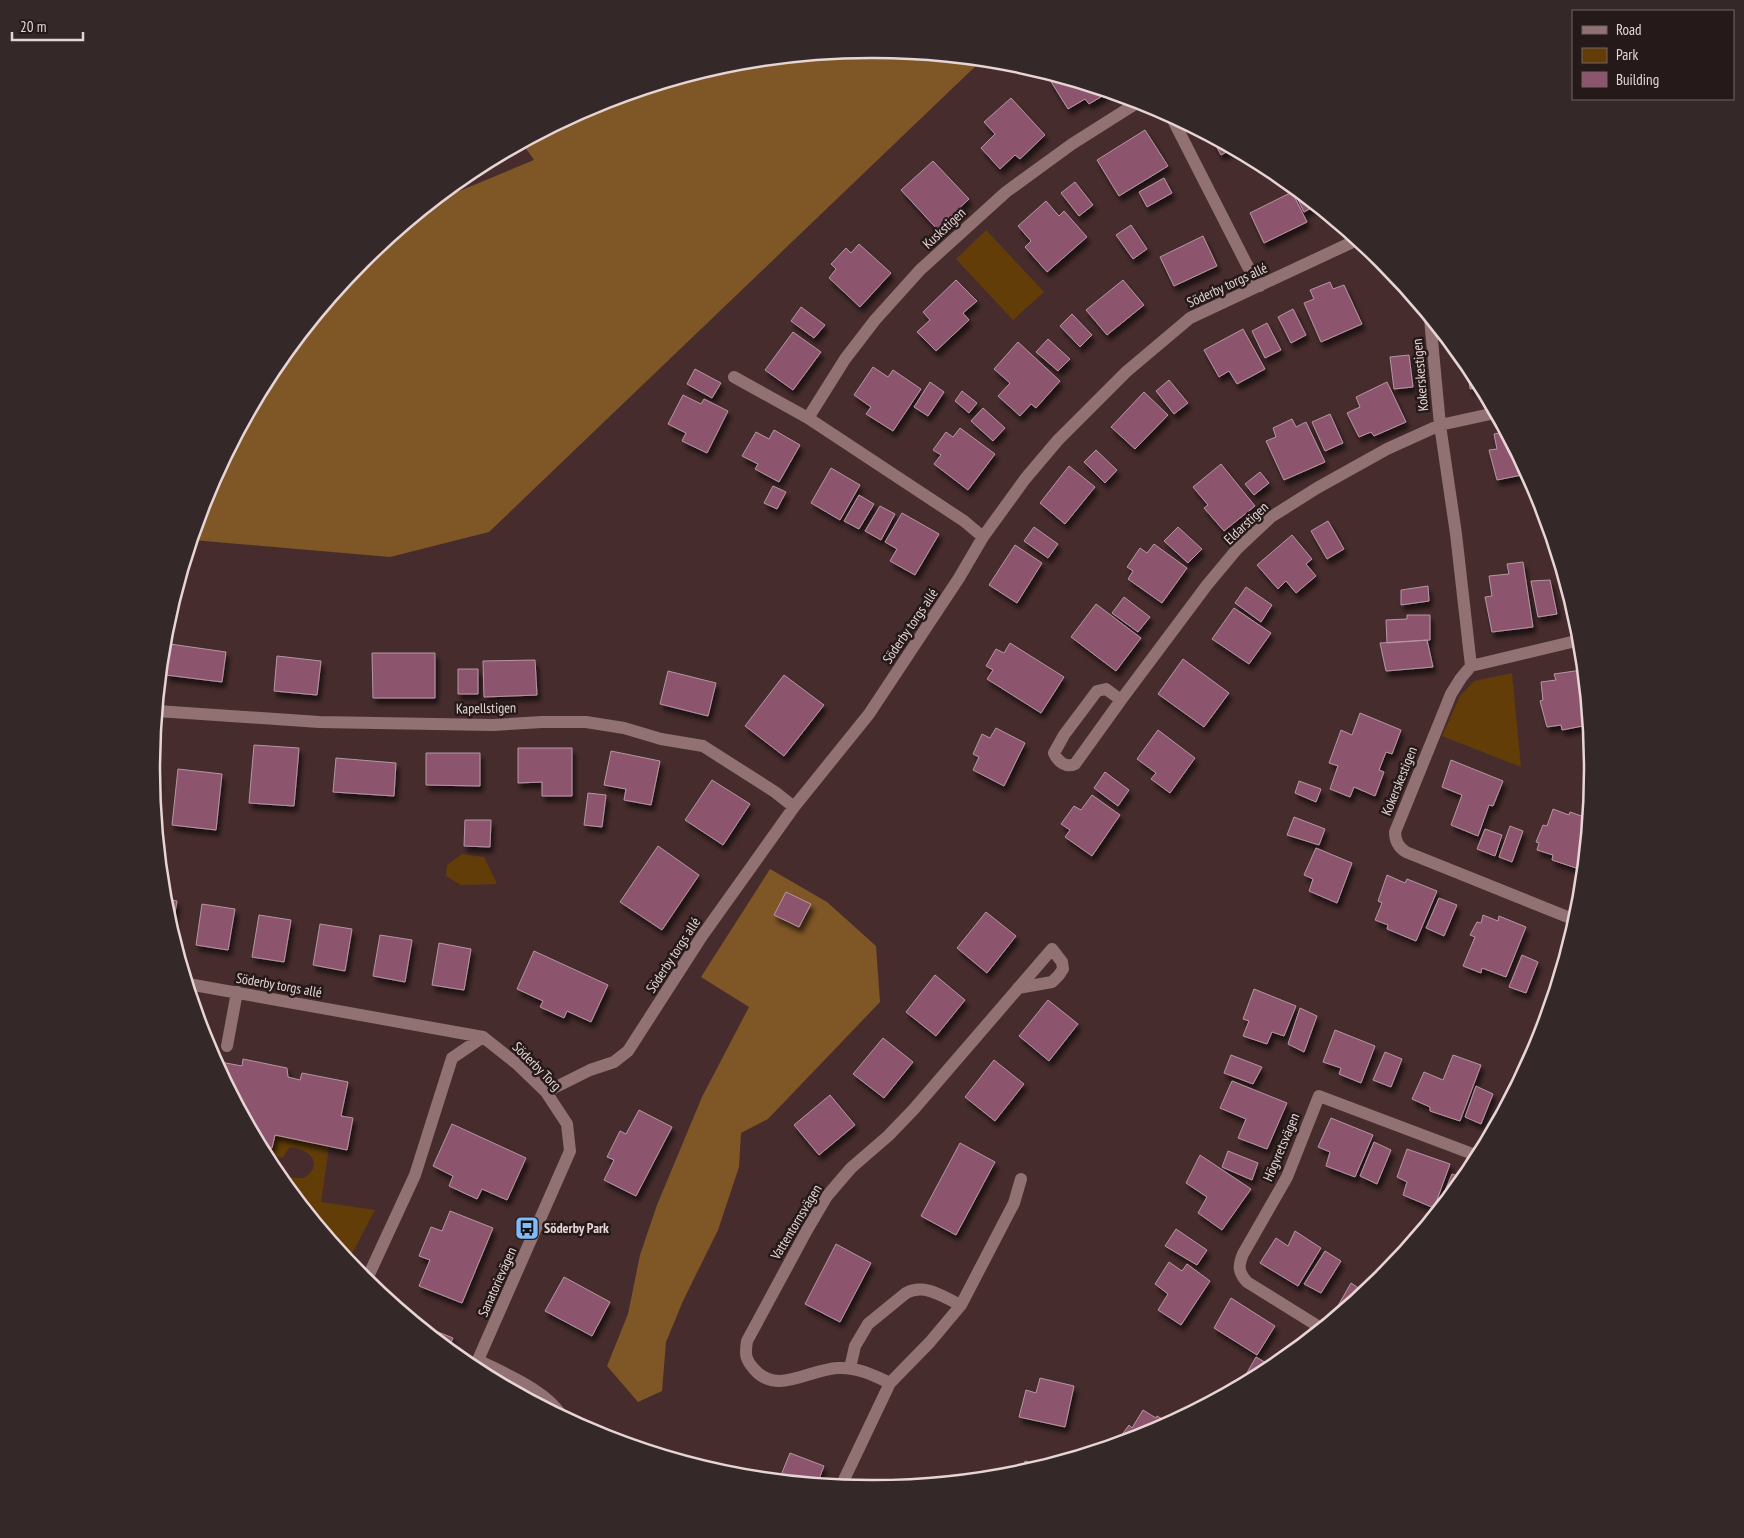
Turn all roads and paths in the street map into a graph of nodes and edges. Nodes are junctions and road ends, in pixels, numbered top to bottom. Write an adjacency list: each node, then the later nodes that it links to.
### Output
1 (1131, 107): 8 (street, Kuskstigen)
2 (1176, 126): 4 (street)
3 (1351, 243): 4 (street, Söderby torgs allé)
4 (1260, 286): 10 (street, Söderby torgs allé)
5 (1431, 330): 9 (street, Kokerskestigen)
6 (734, 377): 8 (street)
7 (1489, 414): 9 (street, Eldarstigen)
8 (808, 418): 10 (street)
9 (1440, 426): 12 (street, Kokerskestigen); 13 (street, Eldarstigen)
10 (983, 537): 15 (street, Söderby torgs allé)
11 (1572, 642): 12 (street)
12 (1472, 666): 16 (street, Kokerskestigen)
13 (1121, 700): 13 (street, Eldarstigen)
14 (163, 711): 15 (street, Kapellstigen)
15 (794, 807): 22 (street, Söderby torgs allé)
16 (1568, 917)
17 (194, 985): 19 (street, Söderby torgs allé)
18 (1018, 988): 30 (street, Vattentornsvägen)
19 (237, 992): 20 (street, Söderby torgs allé); 21 (street)
20 (483, 1037): 22 (street, Söderby Torg); 26 (street)
21 (227, 1046)
22 (546, 1092): 23 (street, Söderby Torg)
23 (570, 1151): 29 (street, Sanatorievägen)
24 (1471, 1153): 28 (street, Högvretsvägen)
25 (1021, 1179): 27 (street)
26 (370, 1273)
27 (960, 1305): 30 (street); 32 (street)
28 (1315, 1325)
29 (478, 1362)
30 (850, 1368): 32 (street, Vattentornsvägen)
31 (503, 1377): 33 (street)
32 (890, 1383): 34 (street)
33 (556, 1407)
34 (844, 1479)

